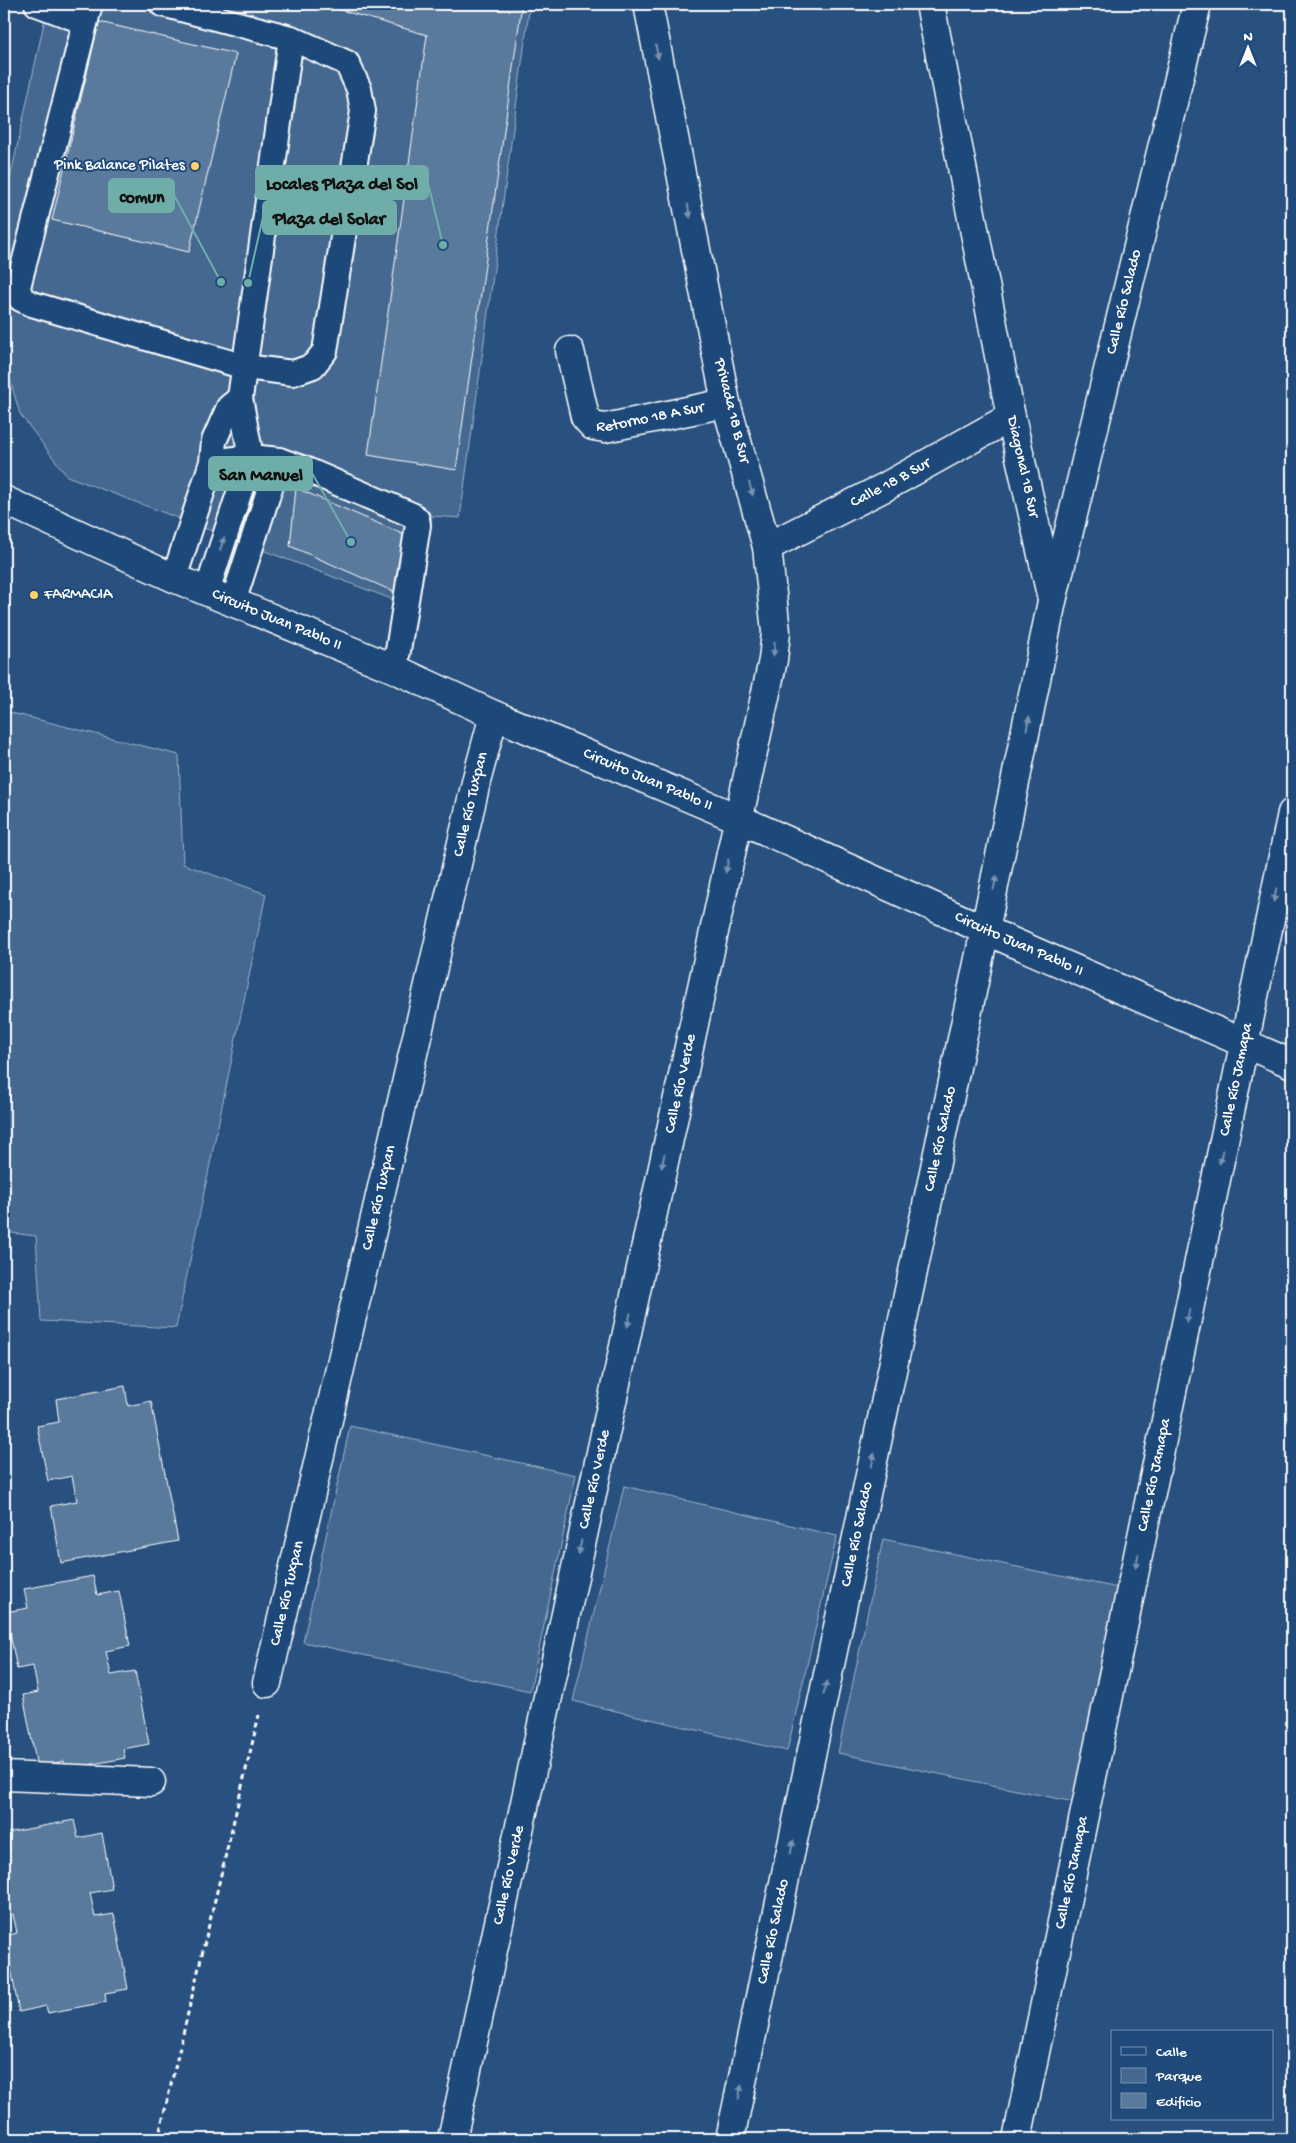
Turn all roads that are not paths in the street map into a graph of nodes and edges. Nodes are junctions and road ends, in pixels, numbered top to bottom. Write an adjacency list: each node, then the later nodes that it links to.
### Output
1 (37, 4): 6 (lane)
2 (162, 4): 7 (lane)
3 (648, 4): 11 (street, Privada 18 B Sur, one-way to 11)
4 (930, 4): 12 (street, Diagonal 18 Sur)
5 (1197, 4): 20 (street, Calle Río Salado)
6 (88, 13): 9 (lane)
7 (291, 38): 9 (lane); 9 (lane)
8 (570, 351): 11 (street, Retorno 18 A Sur)
9 (245, 366): 10 (lane)
10 (240, 398): 13 (lane); 15 (lane)
11 (726, 403): 17 (street, Privada 18 B Sur, one-way to 17)
12 (1012, 417): 17 (street, Calle 18 B Sur); 20 (street, Diagonal 18 Sur)
13 (251, 457): 14 (lane); 15 (lane); 19 (lane, one-way to 13)
14 (279, 460): 21 (lane); 22 (lane)
15 (212, 462): 18 (lane)
16 (4, 500): 18 (street, Circuito Juan Pablo II)
17 (767, 548): 25 (street, Privada 18 B Sur, one-way to 25)
18 (174, 578): 19 (street, Circuito Juan Pablo II)
19 (207, 591): 21 (street, Circuito Juan Pablo II)
20 (1052, 601): 26 (street, Diagonal 18 Sur, one-way to 20)
21 (234, 602): 22 (street, Circuito Juan Pablo II)
22 (395, 669): 23 (street, Circuito Juan Pablo II)
23 (494, 715): 25 (street, Circuito Juan Pablo II); 29 (street, Calle Río Tuxpan)
24 (1292, 813): 27 (street, Calle Río Jamapa, one-way to 27)
25 (737, 818): 26 (street, Circuito Juan Pablo II); 32 (street, Calle Río Verde, one-way to 32)
26 (985, 930): 27 (street, Circuito Juan Pablo II); 33 (street, Calle Río Salado, one-way to 26)
27 (1244, 1043): 28 (street, Circuito Juan Pablo II); 34 (street, Calle Río Jamapa, one-way to 34)
28 (1292, 1064)
29 (267, 1683)
30 (4, 1776): 31 (street)
31 (151, 1782)
32 (452, 2139)
33 (730, 2139)
34 (1017, 2139)

